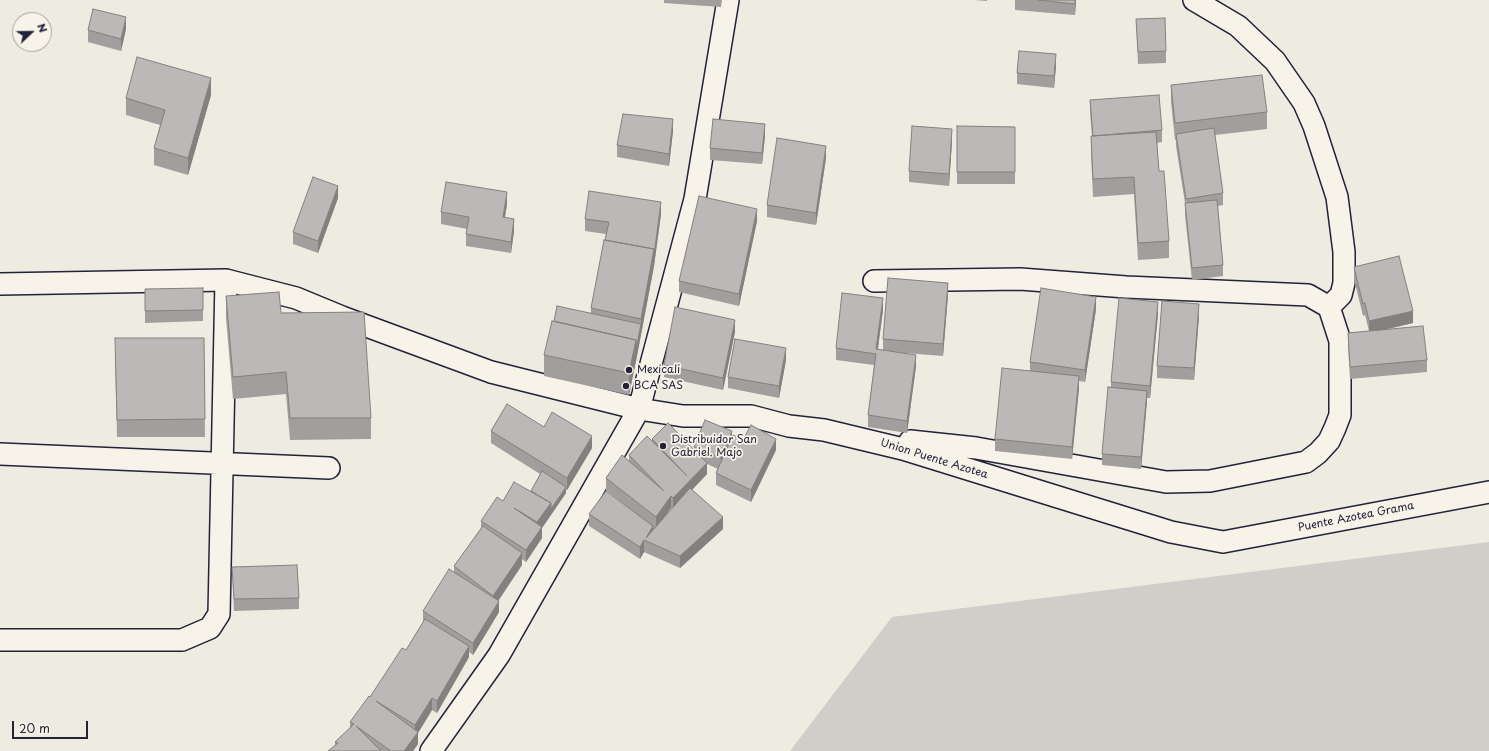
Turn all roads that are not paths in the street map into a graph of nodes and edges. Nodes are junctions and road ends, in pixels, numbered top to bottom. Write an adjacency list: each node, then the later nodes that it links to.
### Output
1 (728, 0): 7 (street)
2 (1194, 0): 6 (street)
3 (226, 280): 5 (street, Union Puente Azotea); 7 (street, Union Puente Azotea); 10 (street)
4 (874, 281): 6 (street)
5 (0, 284)
6 (1329, 307): 8 (street)
7 (639, 409): 8 (street, Union Puente Azotea); 15 (street)
8 (903, 448): 13 (street, Union Puente Azotea)
9 (0, 454): 10 (street)
10 (222, 464): 11 (street); 14 (street)
11 (329, 468)
12 (1489, 492): 13 (street, Puente Azotea Grama)
13 (1223, 542)
14 (0, 640)
15 (431, 751)

